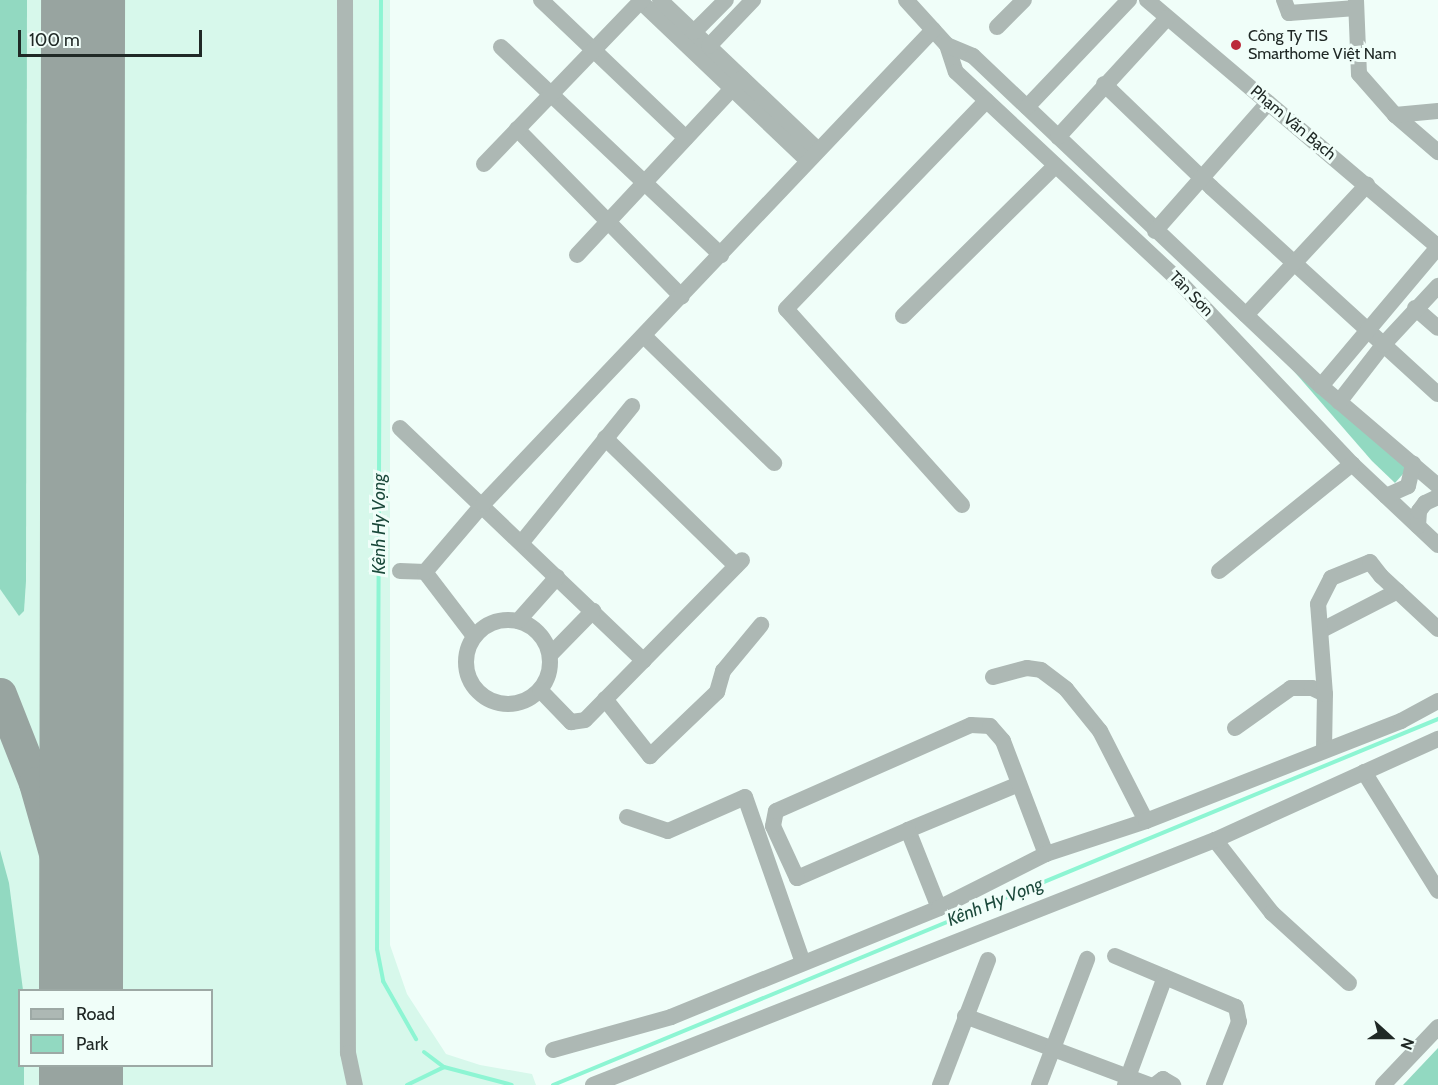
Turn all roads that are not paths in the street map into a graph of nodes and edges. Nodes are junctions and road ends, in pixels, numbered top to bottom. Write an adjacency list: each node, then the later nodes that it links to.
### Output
1 (345, 0): 115 (street)
2 (540, 0): 20 (street)
3 (641, 0): 20 (street); 21 (street)
4 (660, 0): 16 (street)
5 (726, 0): 16 (street)
6 (753, 0): 18 (street)
7 (906, 0): 15 (street, Tân Sơn)
8 (1024, 0): 14 (street)
9 (1129, 0): 26 (street)
10 (1284, 0): 12 (street)
11 (1151, 1): 13 (street, Phạm Văn Bạch)
12 (1356, 4): 28 (street)
13 (1167, 18): 22 (street); 25 (street, Phạm Văn Bạch)
14 (997, 27)
15 (933, 30): 17 (street, Tân Sơn); 33 (street)
16 (694, 32): 18 (street)
17 (947, 45): 24 (street, Tân Sơn); 26 (street, Tân Sơn)
18 (709, 46): 21 (street)
19 (501, 47): 23 (street)
20 (593, 50): 23 (street); 31 (street)
21 (737, 83): 31 (street); 33 (street)
22 (1104, 84): 30 (street); 36 (street)
23 (551, 94): 29 (street); 37 (street)
24 (986, 101): 35 (street, Tân Sơn); 70 (street)
25 (1268, 103): 36 (street); 38 (street, Phạm Văn Bạch)
26 (1027, 107): 30 (street, Tân Sơn)
27 (1438, 111): 28 (street)
28 (1395, 115): 32 (street)
29 (517, 129): 34 (street); 39 (street)
30 (1058, 137): 40 (street, Tân Sơn)
31 (686, 138): 37 (street)
32 (1438, 153)
33 (813, 156): 44 (street)
34 (484, 164)
35 (1055, 166): 42 (street, Tân Sơn); 52 (street)
36 (1202, 179): 40 (street); 45 (street)
37 (644, 182): 39 (street); 44 (street)
38 (1367, 185): 41 (street, Phạm Văn Bạch); 45 (street)
39 (608, 221): 43 (street); 49 (street)
40 (1159, 235): 42 (street); 46 (street, Tân Sơn)
41 (1438, 247): 54 (street)
42 (1150, 253): 47 (street, Tân Sơn)
43 (576, 255)
44 (721, 255): 49 (street)
45 (1294, 260): 51 (street); 54 (street)
46 (1188, 264): 47 (street); 51 (street, Tân Sơn)
47 (1176, 278): 64 (street, Tân Sơn)
48 (1438, 286): 50 (street)
49 (681, 297): 55 (street)
50 (1415, 308): 53 (street); 56 (street)
51 (1246, 315): 57 (street, Tân Sơn)
52 (903, 316)
53 (1438, 328)
54 (1366, 330): 56 (street); 57 (street)
55 (644, 336): 63 (street); 69 (street)
56 (1383, 345): 58 (street); 59 (street)
57 (1321, 386): 59 (street, Tân Sơn)
58 (1438, 394)
59 (1339, 402): 65 (street, Tân Sơn)
60 (632, 406): 62 (street)
61 (400, 428): 69 (street)
62 (605, 438): 72 (street); 86 (street)
63 (774, 464)
64 (1352, 464): 67 (street, Tân Sơn); 75 (street)
65 (1413, 464): 66 (street, Tân Sơn); 67 (street)
66 (1438, 486)
67 (1386, 496): 71 (street, Tân Sơn)
68 (1438, 497): 71 (street)
69 (483, 504): 72 (street); 76 (street)
70 (962, 505)
71 (1418, 526): 73 (street, Tân Sơn)
72 (522, 542): 77 (street)
73 (1438, 545)
74 (400, 571): 76 (street)
75 (1219, 571)
76 (425, 572): 84 (street)
77 (557, 577): 79 (street); 80 (street)
78 (1398, 591): 82 (street); 83 (street); 83 (street)
79 (592, 611): 85 (street); 86 (street)
80 (518, 621): 84 (street); 85 (street)
81 (761, 625): 90 (street)
82 (1438, 629)
83 (1322, 630): 89 (street)
84 (474, 636): 88 (street)
85 (550, 655): 88 (street)
86 (644, 661): 90 (street)
87 (993, 677): 98 (street)
88 (540, 690): 90 (street)
89 (1325, 694): 92 (street); 94 (street)
90 (605, 699)
91 (1438, 701): 94 (street)
92 (1235, 728)
93 (1438, 739): 95 (street)
94 (1324, 750): 98 (street)
95 (1364, 772): 100 (street); 102 (street)
96 (1019, 784): 99 (street); 99 (street); 101 (street)
97 (627, 817): 106 (street)
98 (1146, 821): 101 (street)
99 (908, 830): 103 (street)
100 (1215, 840): 109 (street); 116 (street)
101 (1047, 854): 103 (street)
102 (1438, 891)
103 (939, 908): 106 (street)
104 (1115, 956): 108 (street)
105 (1087, 959): 113 (street)
106 (802, 960): 112 (street)
107 (988, 960): 110 (street)
108 (1166, 977): 114 (street); 122 (street)
109 (1348, 983)
110 (965, 1016): 113 (street); 117 (street)
111 (1438, 1027): 123 (street)
112 (553, 1050)
113 (1052, 1050): 114 (street); 118 (street)
114 (1126, 1081): 119 (street)
115 (355, 1085)
116 (593, 1085)
117 (940, 1085)
118 (1039, 1085)
119 (1150, 1085)
120 (1155, 1085): 121 (street)
121 (1173, 1085)
122 (1214, 1085)
123 (1383, 1085)

